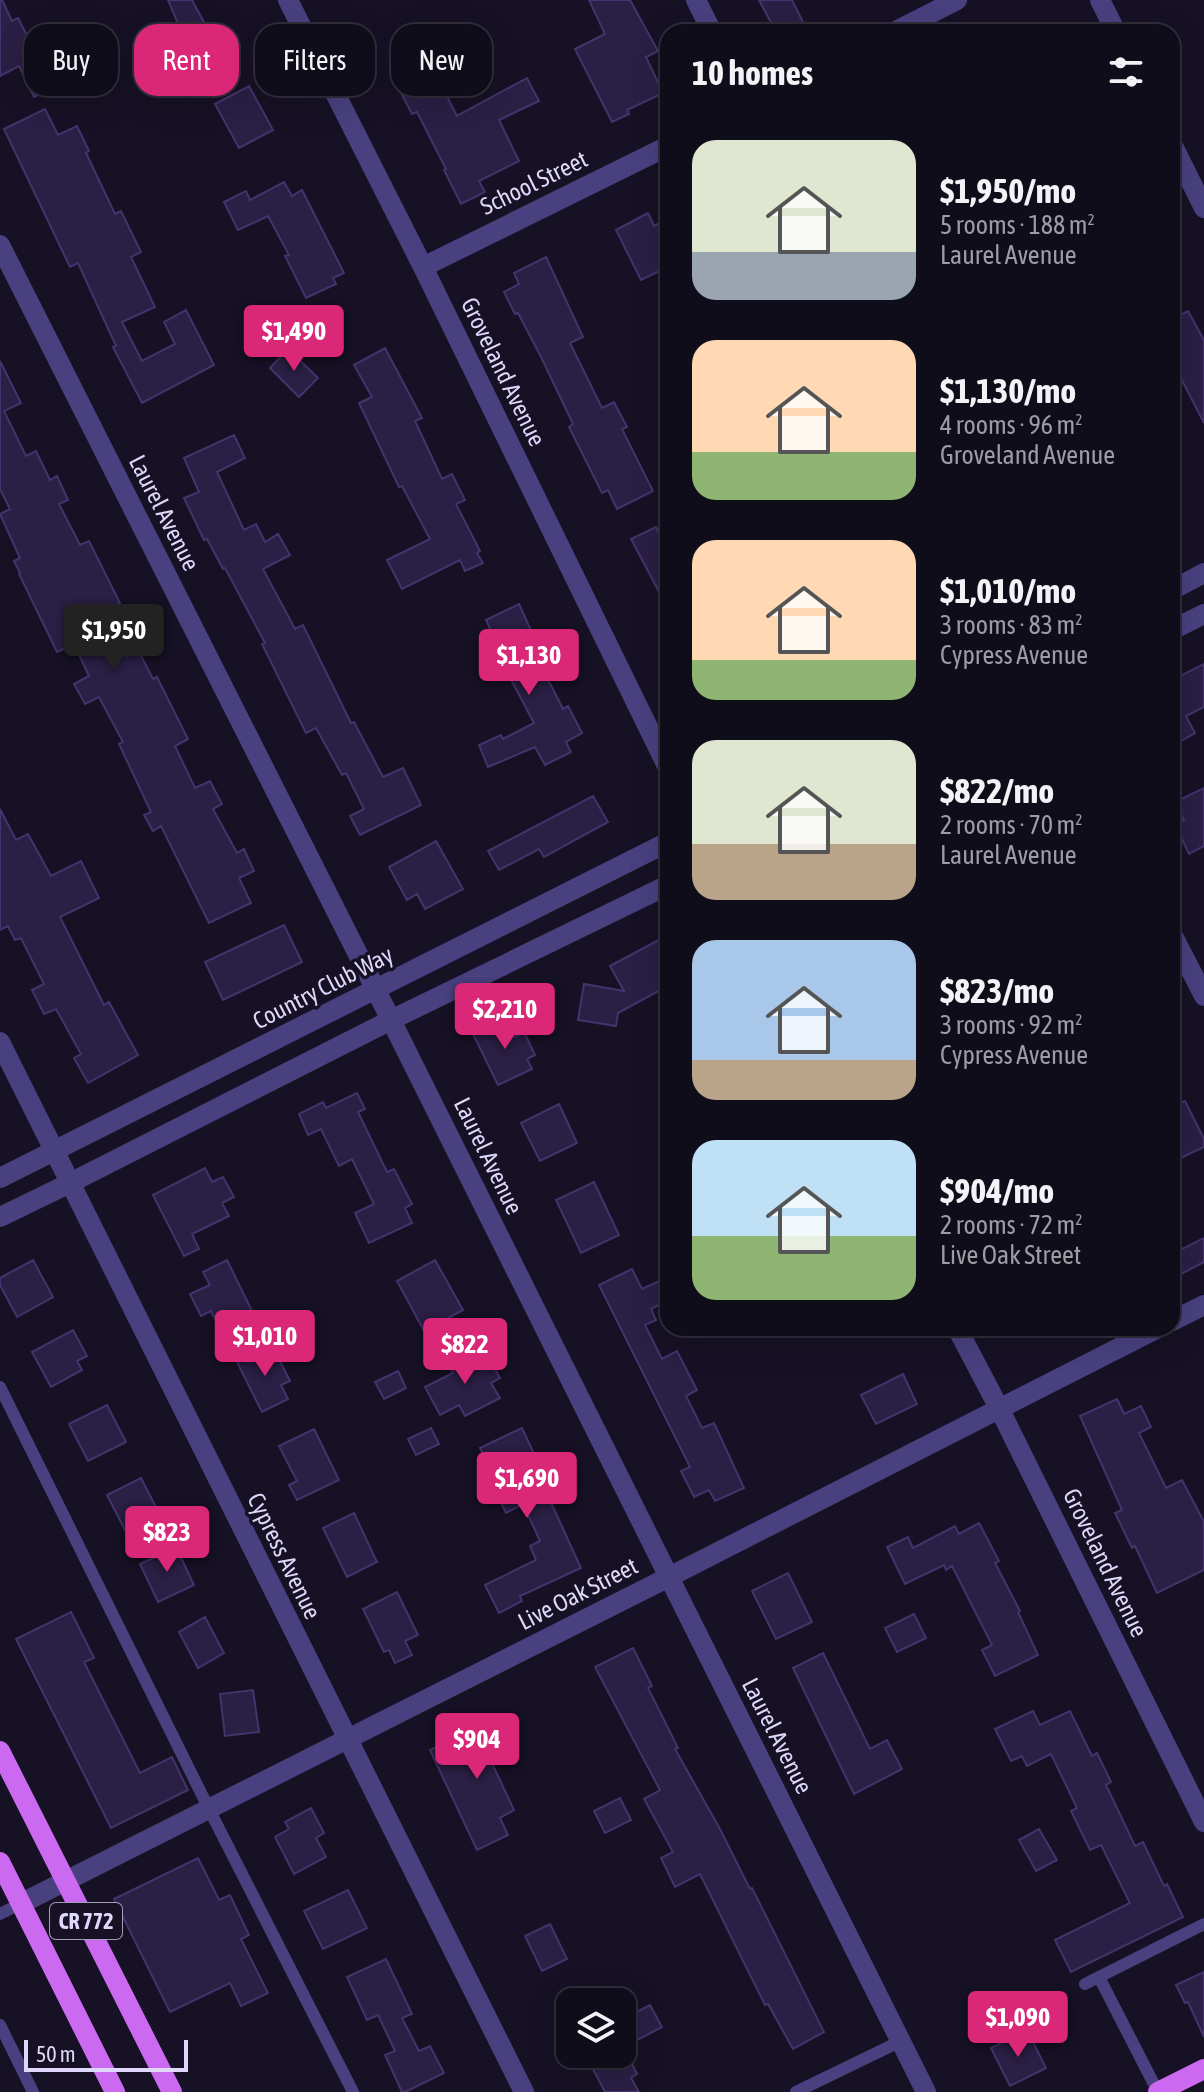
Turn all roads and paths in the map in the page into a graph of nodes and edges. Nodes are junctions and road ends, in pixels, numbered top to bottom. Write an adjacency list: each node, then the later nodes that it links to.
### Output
1 (288, 0): 12 (street, Groveland Avenue)
2 (696, 0): 5 (street)
3 (957, 0): 6 (street)
4 (1100, 0): 7 (street)
5 (708, 24)
6 (910, 24)
7 (1112, 24)
8 (660, 150): 12 (street, School Street)
9 (1180, 160): 10 (street)
10 (1204, 208)
11 (0, 245): 21 (street, Laurel Avenue)
12 (423, 267): 17 (street, Groveland Avenue)
13 (1204, 573): 14 (street)
14 (1180, 586)
15 (1204, 614): 16 (street)
16 (1180, 626)
17 (660, 752)
18 (660, 846): 21 (street, Country Club Way)
19 (660, 889): 23 (street)
20 (1180, 950): 22 (street)
21 (376, 990): 23 (street, Laurel Avenue); 25 (street, Country Club Way)
22 (1204, 996)
23 (391, 1020): 27 (street); 35 (street, Laurel Avenue)
24 (0, 1042): 25 (street, Cypress Avenue)
25 (55, 1152): 26 (street, Country Club Way); 27 (street, Cypress Avenue)
26 (0, 1178)
27 (70, 1183): 28 (street); 36 (street, Cypress Avenue)
28 (0, 1217)
29 (1204, 1305): 30 (street)
30 (1180, 1317)
31 (961, 1336): 34 (street, Groveland Avenue)
32 (1142, 1336): 34 (street, Live Oak Street)
33 (0, 1387): 38 (lane)
34 (999, 1408): 35 (street, Live Oak Street); 39 (street, Groveland Avenue)
35 (669, 1577): 36 (street, Live Oak Street); 48 (street, Laurel Avenue)
36 (346, 1739): 38 (street, Live Oak Street); 54 (street, Cypress Avenue)
37 (0, 1751): 41 (main road, CR 772)
38 (209, 1809): 41 (street, Live Oak Street); 53 (lane)
39 (1204, 1822)
40 (0, 1862): 42 (main road, CR 772)
41 (66, 1881): 42 (street, Live Oak Street); 52 (main road, CR 772)
42 (20, 1904): 43 (lane); 51 (main road, CR 772)
43 (0, 1914)
44 (1204, 1924): 45 (lane)
45 (1099, 1977): 46 (lane); 57 (lane)
46 (1085, 1984)
47 (1, 2028): 50 (lane)
48 (901, 2041): 55 (lane); 56 (street, Laurel Avenue)
49 (1204, 2069): 57 (main road)
50 (33, 2092)
51 (115, 2092)
52 (172, 2092)
53 (353, 2092)
54 (524, 2092)
55 (796, 2092)
56 (926, 2092)
57 (1158, 2092)

